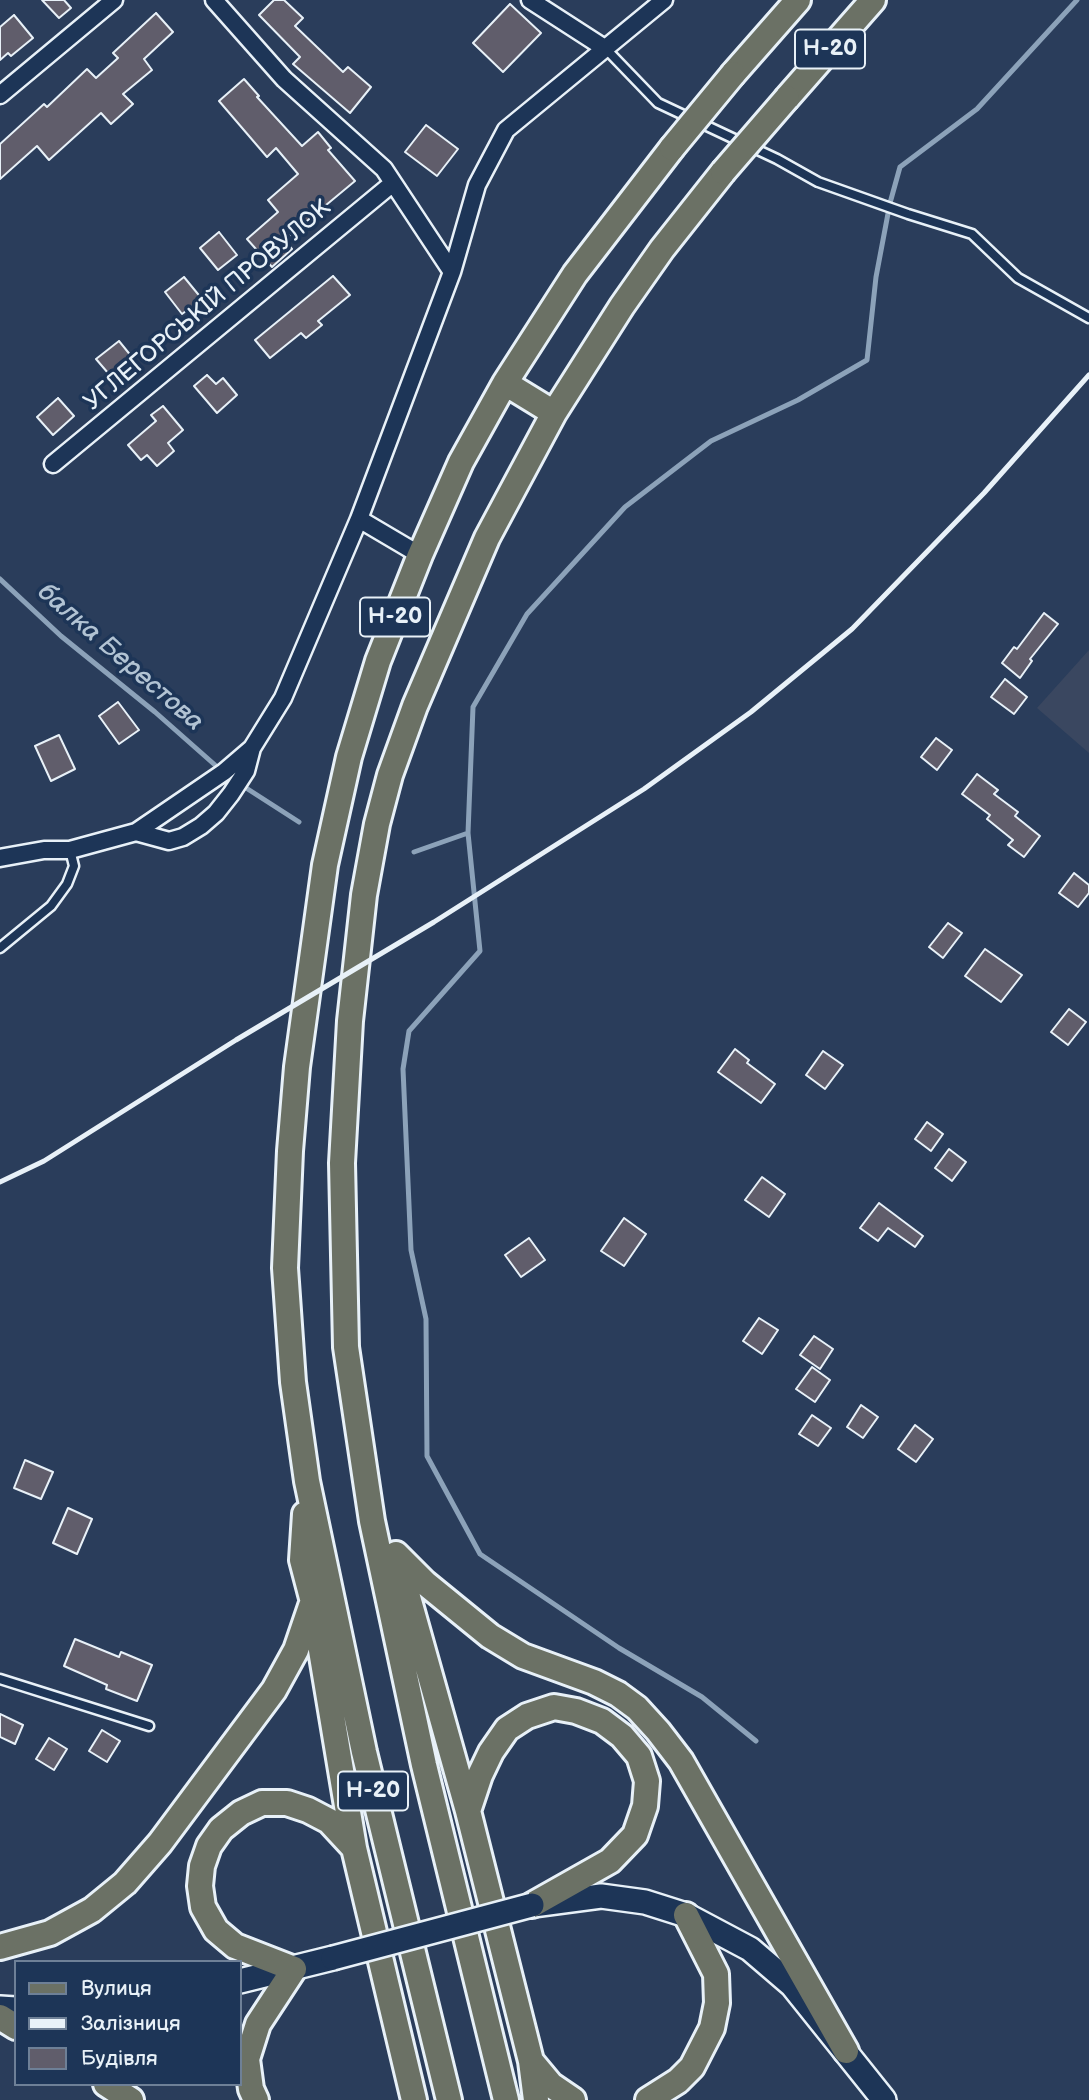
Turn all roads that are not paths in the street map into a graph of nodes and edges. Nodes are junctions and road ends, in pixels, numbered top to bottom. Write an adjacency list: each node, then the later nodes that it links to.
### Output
1 (114, 0): 8 (street)
2 (214, 0): 9 (street)
3 (530, 0): 7 (street)
4 (664, 0): 7 (street)
5 (798, 0): 12 (main road, Н-20, bridge)
6 (873, 0): 13 (main road, Н-20, bridge)
7 (606, 49): 10 (street); 11 (lane)
8 (0, 95)
9 (393, 183): 10 (street); 14 (street, УГЛЕГОРСЬКIЙ ПРОВУЛОК)
10 (452, 271): 15 (street)
11 (1089, 318)
12 (505, 383): 13 (main road); 16 (main road, Н-20)
13 (554, 413): 23 (main road, Н-20)
14 (53, 464)
15 (359, 519): 16 (street); 17 (street)
16 (420, 555): 22 (main road, Н-20)
17 (252, 748): 18 (street); 18 (street)
18 (136, 832): 19 (street)
19 (70, 850): 20 (street); 21 (lane)
20 (0, 858)
21 (0, 948)
22 (307, 1481): 25 (main road); 43 (main road, Н-20)
23 (372, 1521): 24 (main road); 44 (main road, Н-20)
24 (396, 1553): 28 (main road); 35 (main road)
25 (313, 1602): 29 (main road); 32 (main road)
26 (0, 1679): 27 (lane)
27 (149, 1726)
28 (468, 1811): 30 (main road); 36 (main road)
29 (354, 1848): 33 (main road); 37 (main road)
30 (533, 1905): 31 (main road); 33 (main road, bridge)
31 (686, 1914): 35 (main road); 47 (main road)
32 (0, 1947)
33 (294, 1969): 34 (main road); 40 (main road)
34 (242, 1981)
35 (846, 2051): 48 (main road)
36 (531, 2062): 45 (main road); 46 (main road)
37 (407, 2070): 41 (main road); 42 (main road)
38 (109, 2086): 39 (main road)
39 (129, 2100)
40 (256, 2100)
41 (396, 2100)
42 (414, 2100)
43 (449, 2100)
44 (506, 2100)
45 (536, 2100)
46 (573, 2100)
47 (648, 2100)
48 (884, 2100)

